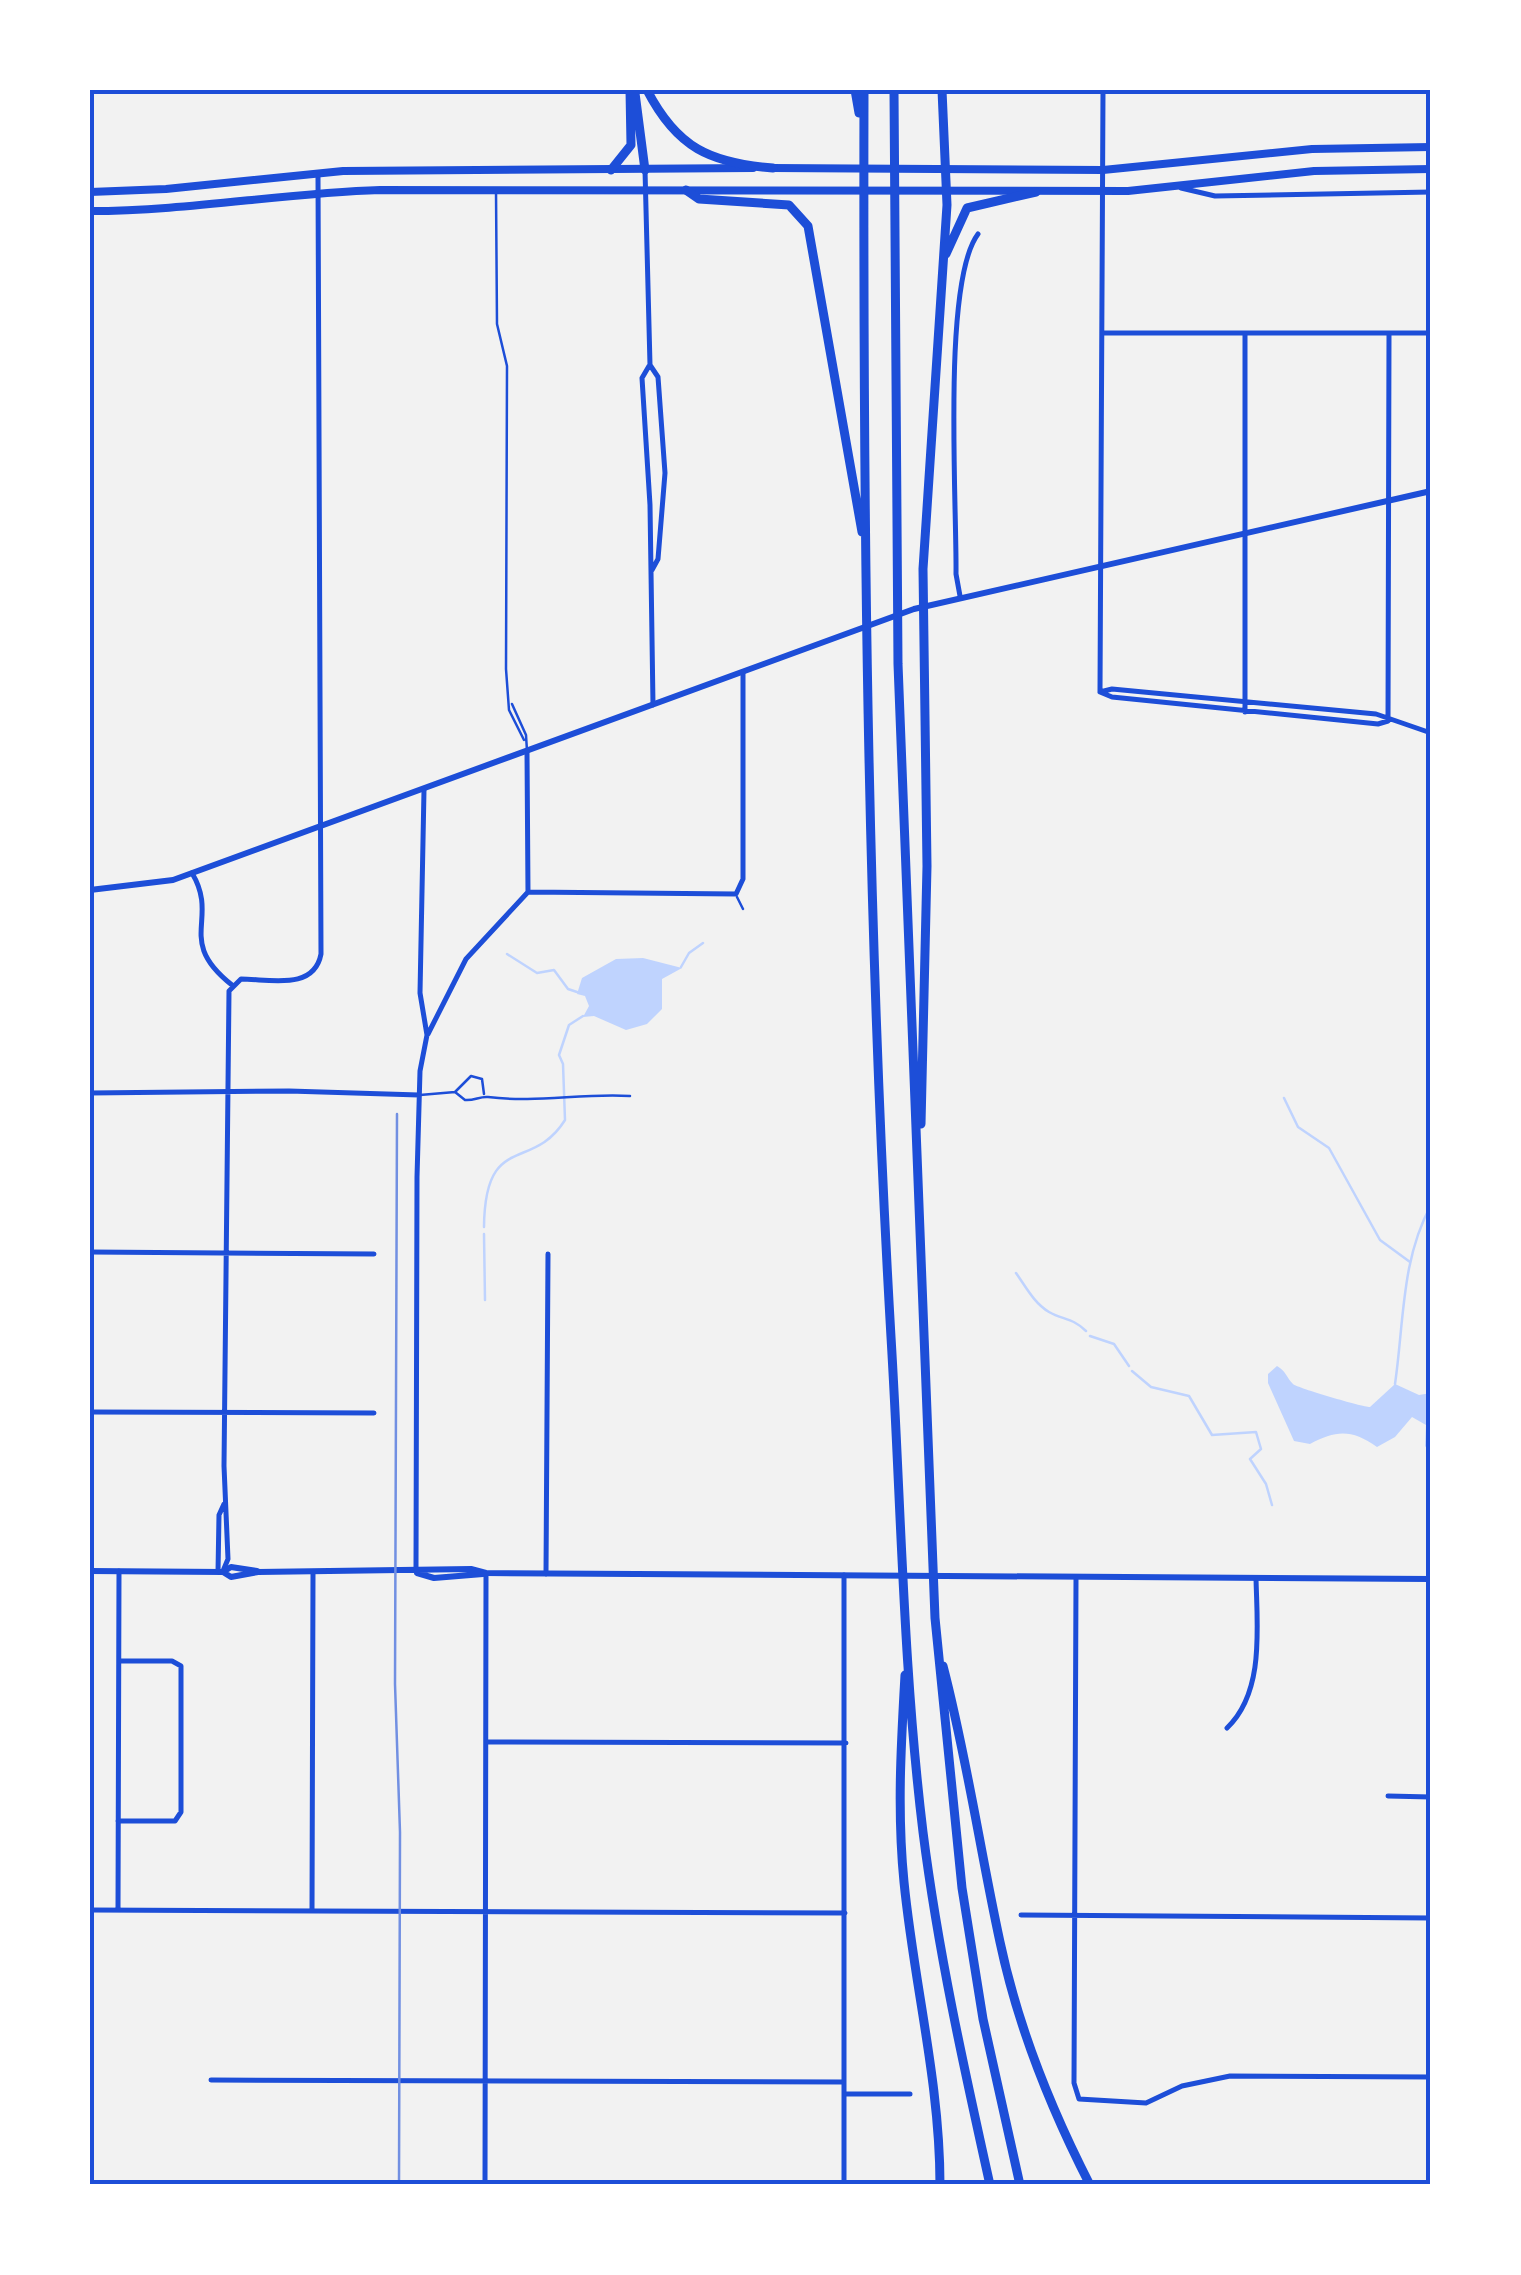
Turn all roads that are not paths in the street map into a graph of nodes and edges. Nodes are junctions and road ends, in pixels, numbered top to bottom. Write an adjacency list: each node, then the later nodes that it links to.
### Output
1 (632, 90): 13 (highway); 14 (highway)
2 (647, 90): 10 (highway)
3 (856, 90): 8 (highway)
4 (864, 90): 8 (highway)
5 (894, 90): 67 (highway)
6 (942, 90): 12 (highway)
7 (1103, 90): 15 (street)
8 (864, 141): 38 (highway)
9 (1431, 147): 15 (main road)
10 (773, 168): 12 (main road); 14 (main road)
11 (1431, 168): 17 (main road)
12 (948, 169): 15 (main road); 24 (highway)
13 (610, 170): 14 (main road); 16 (main road)
14 (645, 170): 18 (street)
15 (1103, 170): 21 (street)
16 (318, 172): 22 (main road); 23 (street)
17 (1178, 188): 21 (main road); 26 (street)
18 (646, 189): 19 (main road); 20 (main road); 34 (street)
19 (496, 190): 23 (main road); 44 (lane)
20 (686, 190): 24 (main road); 38 (highway)
21 (1103, 191): 25 (main road); 30 (street)
22 (90, 192)
23 (319, 192): 27 (main road); 53 (street)
24 (948, 192): 25 (main road); 29 (highway)
25 (1036, 192): 29 (highway)
26 (1431, 192)
27 (90, 211)
28 (978, 234): 41 (street)
29 (945, 256): 67 (highway)
30 (1102, 333): 31 (street); 39 (street)
31 (1245, 333): 32 (street); 37 (street)
32 (1389, 333): 33 (street); 36 (street)
33 (1431, 333)
34 (650, 365): 40 (street); 40 (street)
35 (1431, 491): 36 (street)
36 (1387, 500): 37 (street); 48 (street)
37 (1245, 531): 39 (street); 45 (street)
38 (866, 561): 86 (highway)
39 (1102, 563): 41 (street); 43 (street)
40 (652, 570): 46 (street)
41 (960, 596): 42 (street)
42 (743, 672): 46 (street); 57 (street)
43 (1100, 692): 45 (street); 47 (street)
44 (511, 703): 50 (lane); 50 (lane)
45 (1245, 703): 47 (street); 48 (street)
46 (654, 705): 51 (street)
47 (1245, 712): 48 (street)
48 (1388, 721): 49 (street)
49 (1431, 733)
50 (524, 740): 51 (lane)
51 (527, 752): 52 (street); 56 (street)
52 (424, 790): 53 (street); 60 (street)
53 (320, 826): 54 (street); 59 (street)
54 (192, 873): 55 (street); 59 (street)
55 (90, 890)
56 (528, 892): 57 (street); 60 (street)
57 (736, 894): 58 (lane)
58 (743, 910)
59 (232, 985): 61 (street)
60 (427, 1035): 64 (street)
61 (226, 1090): 63 (street); 64 (street); 69 (street)
62 (455, 1092): 64 (lane); 65 (lane); 65 (lane)
63 (90, 1094)
64 (419, 1095): 79 (street)
65 (484, 1096): 66 (lane)
66 (630, 1096)
67 (918, 1227): 87 (highway)
68 (90, 1252): 69 (street)
69 (225, 1253): 70 (street); 73 (street)
70 (374, 1254)
71 (548, 1254): 81 (street)
72 (90, 1412): 73 (street)
73 (224, 1412): 74 (street); 77 (street)
74 (374, 1413)
75 (90, 1571): 76 (street)
76 (119, 1571): 77 (street); 88 (street)
77 (220, 1572): 78 (street)
78 (313, 1572): 79 (street); 97 (street)
79 (416, 1573): 80 (street)
80 (486, 1573): 81 (street); 90 (street)
81 (546, 1574): 82 (street)
82 (844, 1576): 83 (street); 91 (street)
83 (1076, 1578): 84 (street); 101 (street)
84 (1256, 1578): 85 (street); 89 (street)
85 (1431, 1579)
86 (906, 1638): 111 (highway); 112 (highway)
87 (936, 1639): 113 (highway); 114 (highway)
88 (119, 1661): 94 (street); 94 (street)
89 (1227, 1728)
90 (486, 1742): 91 (street); 98 (street)
91 (846, 1743): 99 (street)
92 (1388, 1796): 93 (street)
93 (1431, 1797)
94 (118, 1822): 96 (street)
95 (90, 1910): 96 (street)
96 (118, 1910): 97 (street)
97 (312, 1911): 98 (street)
98 (485, 1911): 99 (street); 105 (street)
99 (845, 1912): 106 (street)
100 (1021, 1915): 101 (street)
101 (1074, 1916): 102 (street); 103 (street)
102 (1431, 1918)
103 (1431, 2077)
104 (211, 2080): 105 (street)
105 (485, 2082): 106 (street); 109 (street)
106 (844, 2082): 107 (street)
107 (844, 2094): 108 (street); 110 (street)
108 (910, 2094)
109 (484, 2185)
110 (844, 2185)
111 (940, 2185)
112 (990, 2185)
113 (1020, 2185)
114 (1090, 2185)

